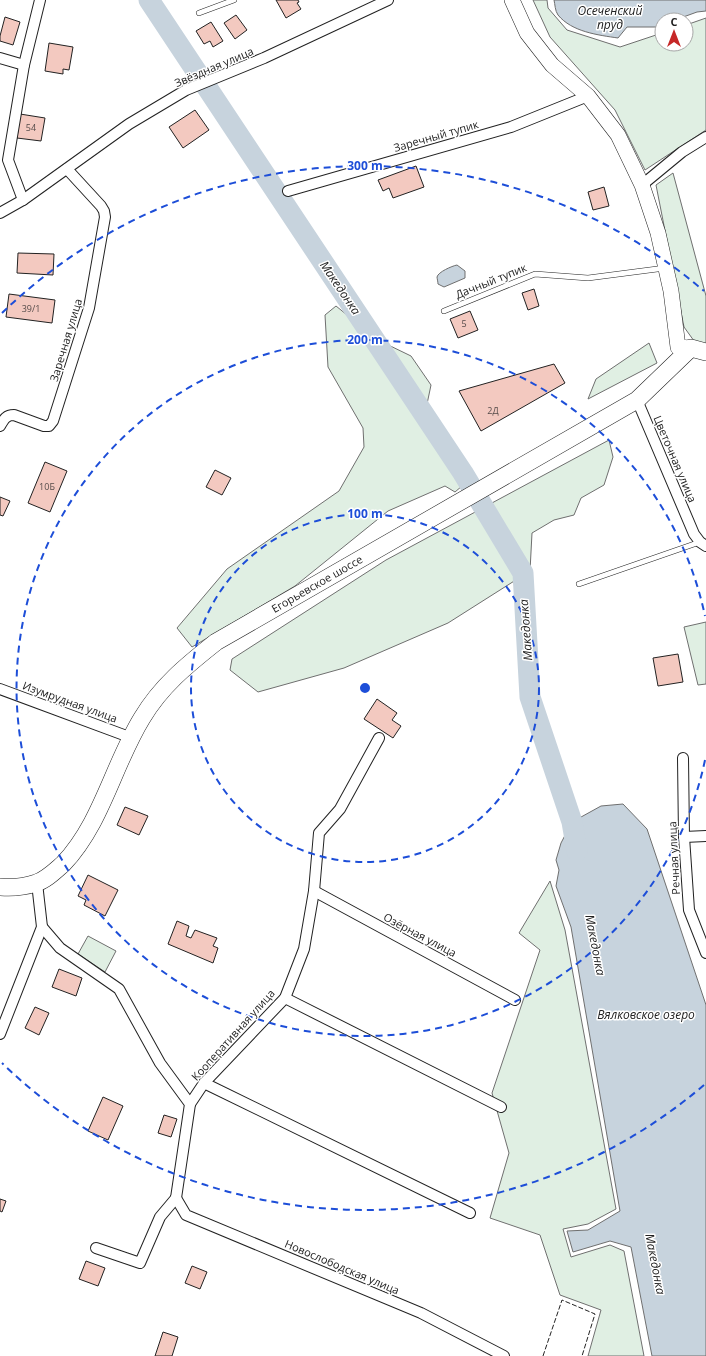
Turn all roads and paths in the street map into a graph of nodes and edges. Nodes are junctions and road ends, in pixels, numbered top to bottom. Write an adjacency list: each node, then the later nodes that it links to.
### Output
1 (40, 0): 7 (street)
2 (234, 0): 5 (lane)
3 (388, 0): 10 (street, Звёздная улица)
4 (512, 0): 8 (main road)
5 (199, 13)
6 (0, 58): 7 (street)
7 (24, 65): 13 (street)
8 (588, 96): 11 (main road); 12 (street, Заречный тупик)
9 (706, 137): 11 (street)
10 (67, 168): 13 (street, Звёздная улица); 19 (street, Заречная улица)
11 (642, 185): 15 (main road)
12 (288, 191)
13 (23, 200): 14 (street, Звёздная улица)
14 (0, 213)
15 (666, 268): 16 (lane, Дачный тупик); 17 (main road)
16 (444, 311)
17 (699, 350): 18 (main road, Егорьевское шоссе)
18 (637, 400): 20 (street, Цветочная улица); 23 (main road, Егорьевское шоссе)
19 (0, 426)
20 (703, 544): 21 (lane)
21 (579, 584)
22 (0, 689): 23 (street, Изумрудная улица)
23 (132, 738): 28 (main road, Егорьевское шоссе)
24 (379, 738): 30 (street, Кооперативная улица)
25 (683, 758): 27 (street, Речная улица)
26 (706, 836): 27 (street)
27 (684, 837): 32 (street, Речная улица)
28 (37, 883): 29 (main road, Егорьевское шоссе); 31 (street)
29 (0, 887)
30 (314, 891): 33 (street, Кооперативная улица); 34 (street, Озёрная улица)
31 (42, 927): 35 (street); 37 (street, Кооперативная улица)
32 (706, 953)
33 (285, 998): 36 (street, Кооперативная улица); 38 (street)
34 (515, 1000)
35 (0, 1034)
36 (204, 1083): 37 (street, Кооперативная улица); 40 (street)
37 (190, 1104): 39 (street, Кооперативная улица)
38 (501, 1107)
39 (176, 1198): 41 (street); 42 (street, Новослободская улица)
40 (470, 1213)
41 (96, 1248)
42 (504, 1356)

